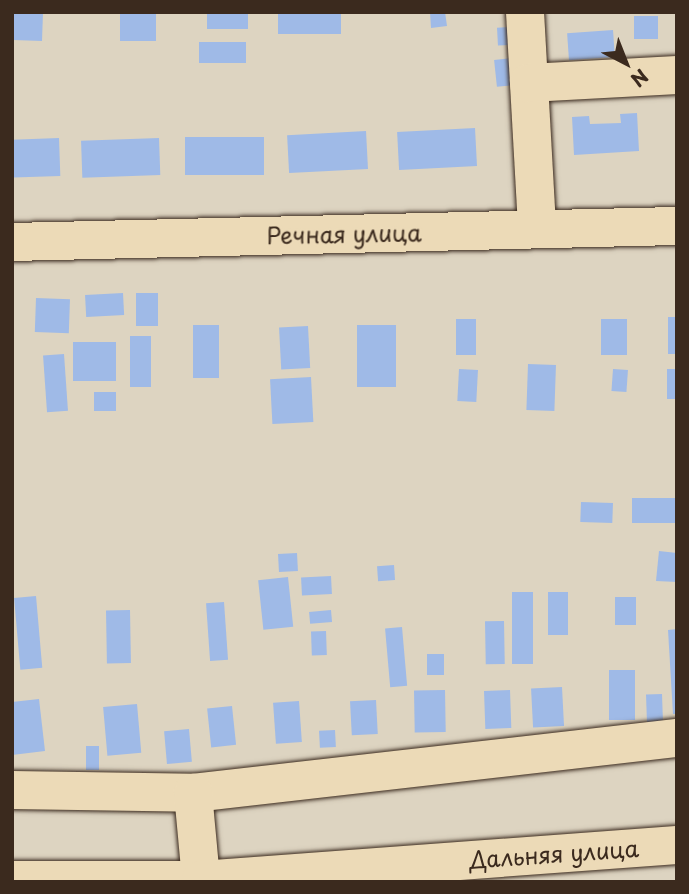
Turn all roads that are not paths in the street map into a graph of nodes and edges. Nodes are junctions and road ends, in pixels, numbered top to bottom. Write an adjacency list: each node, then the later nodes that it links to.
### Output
1 (525, 12): 3 (street)
2 (677, 75): 3 (street)
3 (529, 83): 5 (street)
4 (677, 226): 5 (street, Речная улица)
5 (537, 229): 6 (street, Речная улица)
6 (12, 242)
7 (677, 738): 9 (street)
8 (12, 790): 9 (street)
9 (193, 793): 12 (street)
10 (677, 845): 12 (street, Дальняя улица)
11 (12, 880): 12 (street, Дальняя улица)
12 (201, 880)

